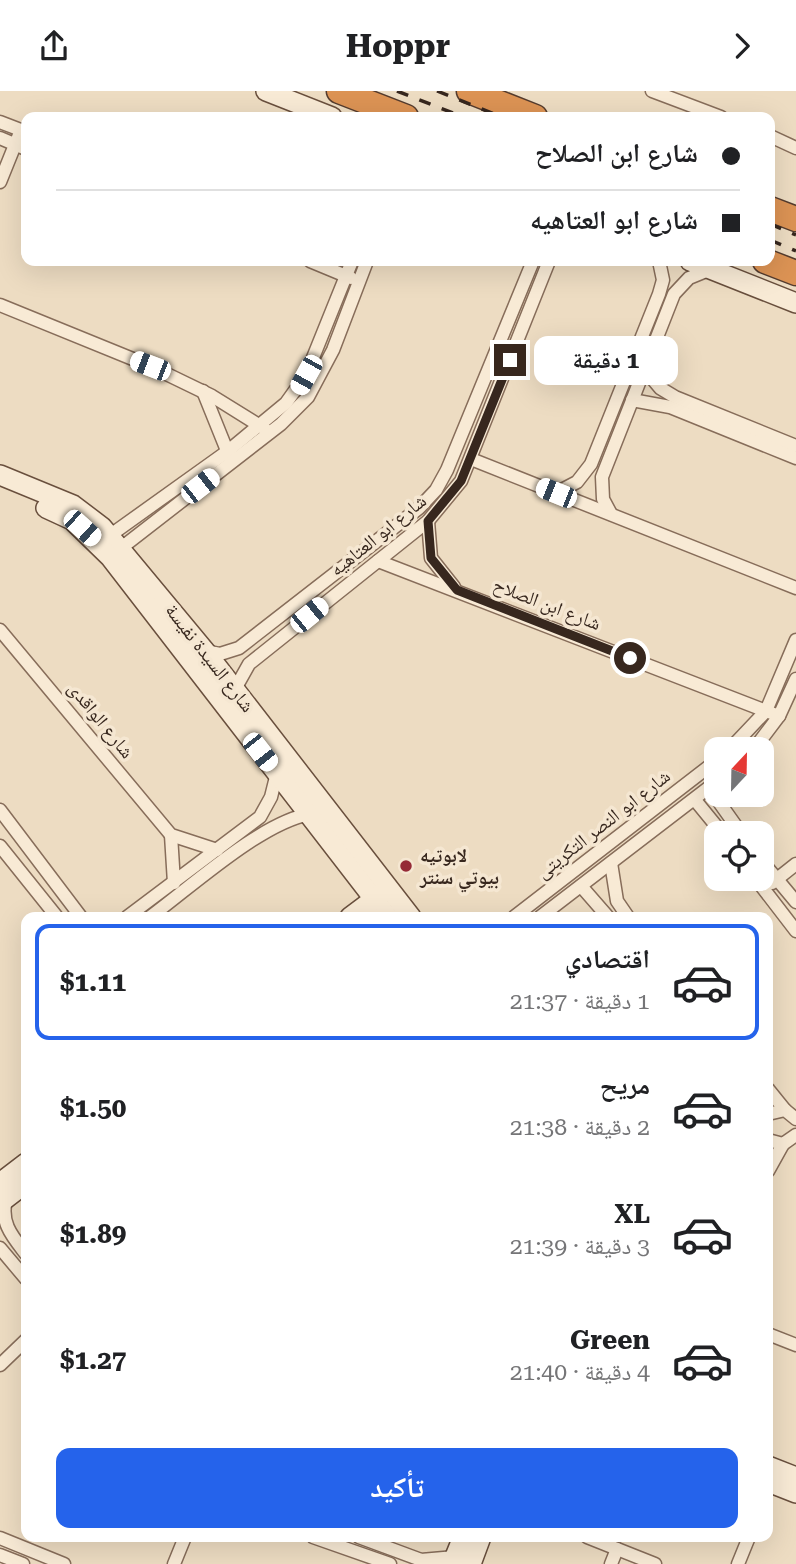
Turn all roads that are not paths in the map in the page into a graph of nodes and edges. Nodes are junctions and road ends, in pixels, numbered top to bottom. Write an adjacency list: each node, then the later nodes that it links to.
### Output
1 (266, 91): 5 (street)
2 (340, 91): 6 (highway)
3 (469, 91): 7 (highway)
4 (652, 91): 8 (street)
5 (319, 112)
6 (393, 112)
7 (522, 112)
8 (708, 112)
9 (0, 122): 10 (street)
10 (21, 130)
11 (0, 138): 13 (street)
12 (775, 138): 14 (street)
13 (21, 147): 15 (street)
14 (796, 148)
15 (0, 182)
16 (775, 211): 17 (highway)
17 (796, 219)
18 (775, 265): 27 (highway)
19 (322, 266): 28 (street)
20 (349, 266): 28 (street)
21 (365, 266): 29 (street)
22 (531, 266): 52 (street, شارع ابو العتاهيه)
23 (547, 266): 40 (street, شارع ابو العتاهيه)
24 (660, 266): 43 (street)
25 (703, 266): 26 (street)
26 (711, 269): 30 (street); 32 (street)
27 (796, 273)
28 (346, 276): 29 (street); 34 (street)
29 (359, 281): 34 (street)
30 (796, 303)
31 (0, 305): 33 (street)
32 (644, 369): 35 (street); 37 (street)
33 (202, 391): 36 (street); 38 (street)
34 (303, 393): 36 (street)
35 (632, 400): 39 (street); 44 (street)
36 (265, 429): 38 (street)
37 (796, 446)
38 (229, 456): 46 (street)
39 (796, 458)
40 (471, 459): 43 (street); 45 (street, شارع ابو العتاهيه)
41 (0, 475): 46 (street, شارع السيدة نفيسة)
42 (0, 489): 46 (street, شارع السيدة نفيسة)
43 (556, 493): 44 (street)
44 (611, 514): 48 (street)
45 (428, 521): 47 (street, شارع ابو العتاهيه); 49 (street, شارع ابن الصلاح)
46 (110, 546): 52 (street, شارع السيدة نفيسة); 60 (street, شارع السيدة نفيسة)
47 (378, 561): 49 (street, شارع ابن الصلاح); 54 (street, شارع ابو العتاهيه)
48 (796, 588)
49 (457, 590): 55 (street, شارع ابن الصلاح)
50 (0, 630): 67 (street, شارع الواقدى)
51 (796, 640): 55 (street)
52 (205, 651): 54 (street, شارع السيدة نفيسة)
53 (796, 678): 56 (street)
54 (235, 689): 81 (street, شارع السيدة نفيسة)
55 (766, 711): 56 (street, شارع ابن الصلاح); 57 (street)
56 (779, 716): 58 (street)
57 (741, 737)
58 (763, 737)
59 (704, 770): 87 (street, شارع ابو النصر التكريتى)
60 (276, 773): 64 (street, شارع السيدة نفيسة); 66 (street)
61 (704, 792): 62 (street, شارع ابو النصر التكريتى)
62 (695, 800): 65 (street); 71 (street, شارع ابو النصر التكريتى)
63 (0, 810): 83 (street)
64 (310, 814): 68 (street); 81 (street, شارع السيدة نفيسة)
65 (712, 821)
66 (249, 825): 68 (street); 70 (street)
67 (171, 835): 70 (street); 76 (street)
68 (258, 837): 85 (street)
69 (0, 846): 82 (street)
70 (217, 849): 76 (street)
71 (611, 863): 77 (street, شارع ابو النصر التكريتى); 90 (street)
72 (796, 864): 74 (street)
73 (774, 876): 74 (street)
74 (776, 879): 75 (street); 79 (street)
75 (774, 881)
76 (174, 883): 84 (street)
77 (581, 886): 88 (street, شارع ابو النصر التكريتى); 89 (street)
78 (766, 891): 80 (street)
79 (794, 895): 80 (street)
80 (776, 905): 91 (street)
81 (389, 908): 86 (street)
82 (53, 912)
83 (77, 912)
84 (138, 912)
85 (157, 912)
86 (372, 912)
87 (520, 912)
88 (547, 912)
89 (604, 912)
90 (625, 912)
91 (796, 930)
92 (773, 1095): 93 (street)
93 (785, 1110): 94 (street); 95 (street)
94 (773, 1113)
95 (796, 1119)
96 (773, 1140): 97 (street)
97 (792, 1140): 98 (street)
98 (773, 1165)
99 (21, 1170): 101 (street)
100 (21, 1186): 101 (street)
101 (2, 1195): 103 (street)
102 (0, 1248): 104 (street)
103 (21, 1248)
104 (21, 1273)
105 (773, 1336): 106 (street)
106 (796, 1345)
107 (21, 1348): 108 (street)
108 (0, 1365)
109 (796, 1477): 110 (street)
110 (773, 1478)
111 (773, 1480): 112 (street)
112 (796, 1493)
113 (0, 1538): 125 (street)
114 (183, 1542): 126 (street)
115 (327, 1542): 127 (street)
116 (372, 1542): 123 (street)
117 (462, 1542): 123 (street)
118 (477, 1542): 123 (street)
119 (600, 1542): 121 (street)
120 (747, 1542): 130 (street)
121 (617, 1549): 128 (street); 129 (street)
122 (0, 1555): 124 (street)
123 (459, 1562)
124 (23, 1564)
125 (64, 1564)
126 (174, 1564)
127 (390, 1564)
128 (611, 1564)
129 (655, 1564)
130 (738, 1564)

